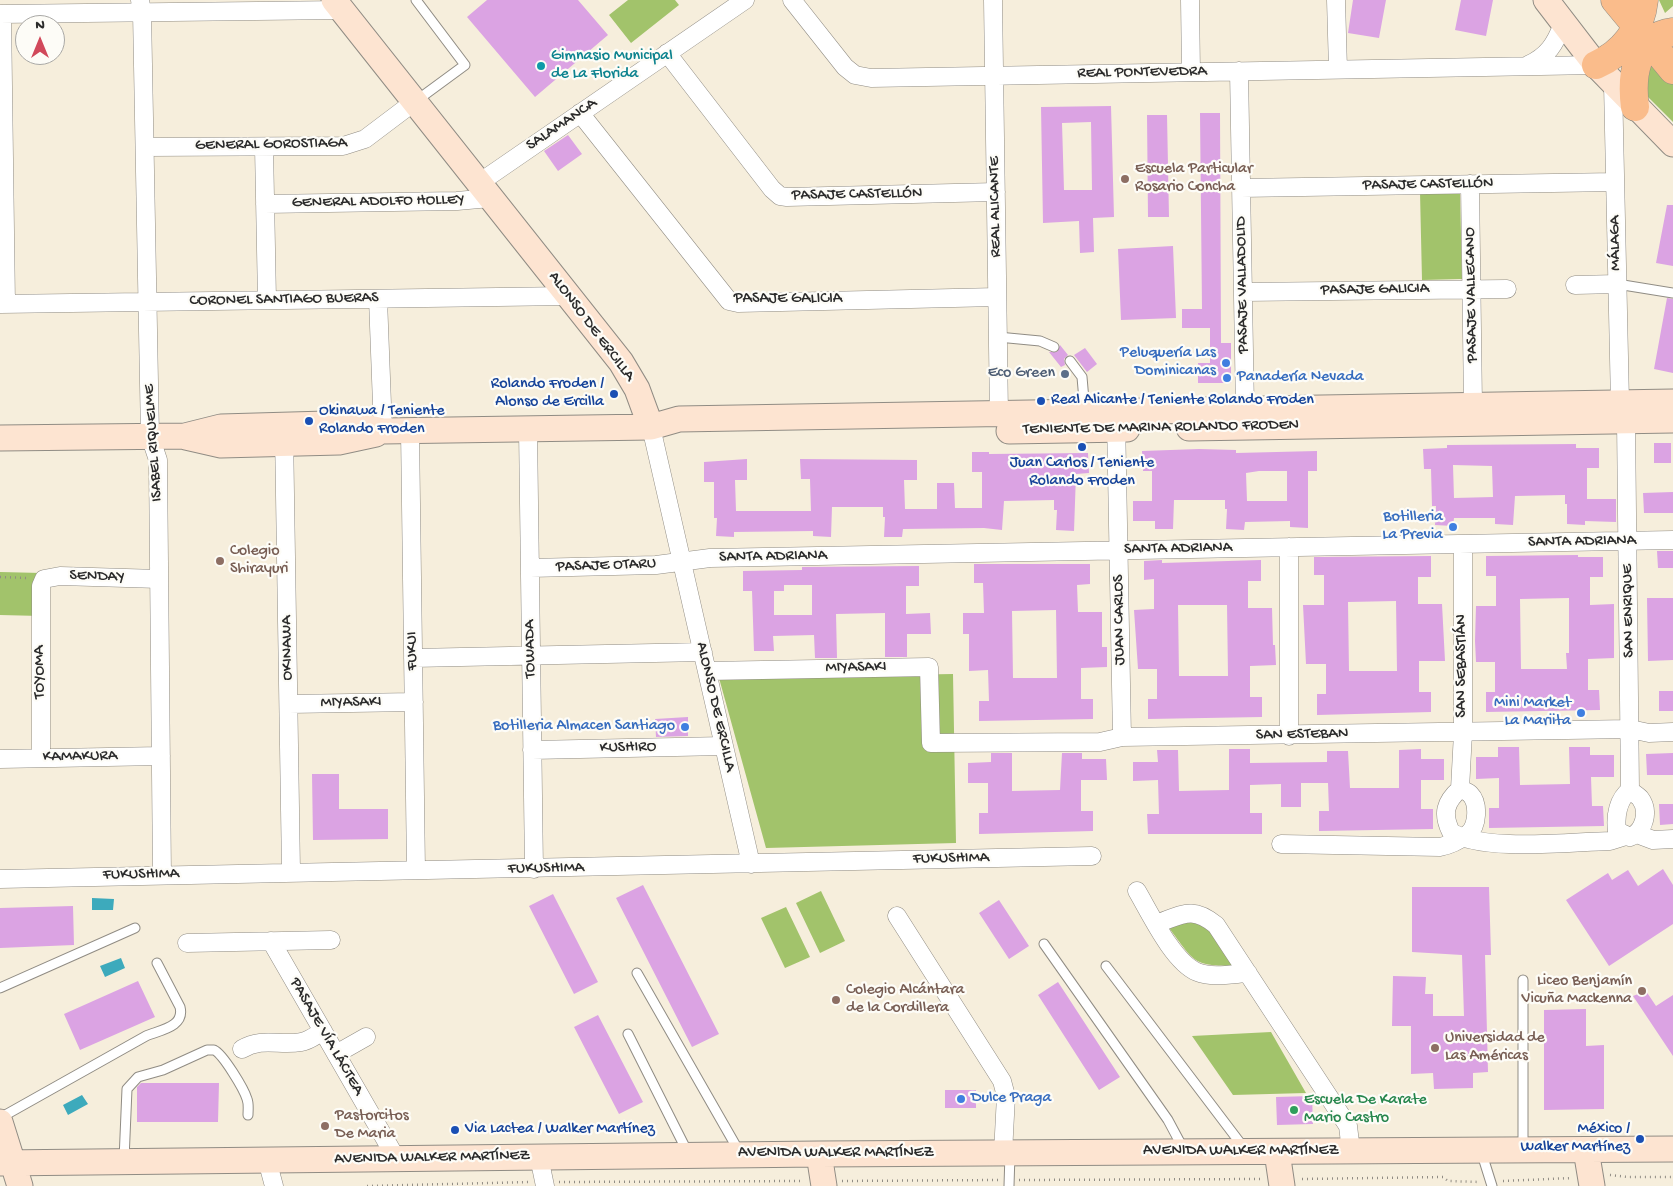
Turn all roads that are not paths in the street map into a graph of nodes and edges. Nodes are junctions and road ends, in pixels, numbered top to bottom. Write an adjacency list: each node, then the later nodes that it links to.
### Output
1 (416, 0): 22 (lane)
2 (745, 0): 14 (street, SALAMANCA)
3 (792, 0): 21 (street, REAL PONTEVEDRA)
4 (993, 0): 21 (street, REAL ALICANTE)
5 (1190, 0): 19 (street)
6 (1336, 0): 16 (street)
7 (1546, 0): 13 (street)
8 (1615, 0): 12 (main road)
9 (342, 5): 10 (street); 22 (street, ALONSO DE ERCILLA)
10 (141, 6): 11 (street); 26 (street, ISABEL RIQUELME)
11 (1, 14): 28 (street)
12 (1654, 22): 17 (main road); 20 (main road); 23 (main road)
13 (1563, 24): 15 (street); 20 (street)
14 (668, 53): 24 (street, SALAMANCA); 33 (street, PASAJE CASTELLÓN)
15 (1527, 66): 16 (street, REAL PONTEVEDRA); 20 (street, REAL PONTEVEDRA)
16 (1338, 70): 18 (street, REAL PONTEVEDRA)
17 (1673, 70)
18 (1239, 71): 19 (street, REAL PONTEVEDRA); 31 (street, PASAJE VALLADOLID)
19 (1191, 72): 21 (street, REAL PONTEVEDRA)
20 (1604, 74): 23 (street); 29 (street, MÁLAGA)
21 (994, 76): 33 (street, REAL ALICANTE)
22 (414, 102): 27 (street, GENERAL GOROSTIAGA); 32 (street, ALONSO DE ERCILLA)
23 (1635, 107): 25 (street)
24 (580, 113): 32 (street, SALAMANCA); 42 (street, PASAJE GALICIA)
25 (1673, 144)
26 (145, 147): 27 (street, GENERAL GOROSTIAGA); 45 (street, ISABEL RIQUELME)
27 (264, 147): 34 (street)
28 (2, 155): 46 (street)
29 (1615, 182): 30 (street, PASAJE CASTELLÓN); 35 (street, MÁLAGA)
30 (1470, 184): 31 (street, PASAJE CASTELLÓN); 37 (street, PASAJE VALLECANO)
31 (1241, 188): 39 (street, PASAJE VALLADOLID)
32 (485, 190): 34 (street, GENERAL ADOLFO HOLLEY); 41 (street, ALONSO DE ERCILLA)
33 (996, 192): 42 (street, REAL ALICANTE)
34 (265, 204): 44 (street)
35 (1617, 284): 36 (street); 40 (lane); 54 (street, MÁLAGA)
36 (1575, 285)
37 (1472, 289): 38 (street, PASAJE GALICIA); 39 (street, PASAJE GALICIA); 51 (street, PASAJE VALLECANO)
38 (1507, 289)
39 (1243, 292): 52 (street, PASAJE VALLADOLID)
40 (1673, 293)
41 (569, 296): 43 (street, CORONEL SANTIAGO BUERAS); 58 (street, ALONSO DE ERCILLA)
42 (998, 297): 47 (street, REAL ALICANTE)
43 (378, 299): 44 (street, CORONEL SANTIAGO BUERAS); 60 (street)
44 (267, 300): 45 (street, CORONEL SANTIAGO BUERAS)
45 (148, 302): 46 (street, CORONEL SANTIAGO BUERAS); 63 (street, ISABEL RIQUELME)
46 (3, 304)
47 (998, 337): 48 (lane); 55 (street, REAL ALICANTE)
48 (1054, 346)
49 (1070, 361): 53 (lane)
50 (1673, 402): 54 (street, TENIENTE DE MARINA ROLANDO FRODEN)
51 (1473, 405): 52 (street, TENIENTE DE MARINA ROLANDO FRODEN); 54 (street, TENIENTE DE MARINA ROLANDO FRODEN)
52 (1245, 410): 56 (street, TENIENTE DE MARINA ROLANDO FRODEN)
53 (1084, 412): 55 (street, TENIENTE DE MARINA ROLANDO FRODEN); 56 (street, TENIENTE DE MARINA ROLANDO FRODEN)
54 (1623, 412): 56 (street, TENIENTE DE MARINA ROLANDO FRODEN); 57 (street, TENIENTE DE MARINA ROLANDO FRODEN); 66 (street, SAN ENRIQUE)
55 (999, 414): 58 (street, TENIENTE DE MARINA ROLANDO FRODEN)
56 (1116, 420): 58 (street, TENIENTE DE MARINA ROLANDO FRODEN); 69 (street, JUAN CARLOS)
57 (1673, 420)
58 (651, 427): 59 (street, TENIENTE DE MARINA ROLANDO FRODEN); 70 (street, ALONSO DE ERCILLA)
59 (528, 429): 61 (street, TENIENTE DE MARINA ROLANDO FRODEN); 71 (street, TOWADA)
60 (383, 431): 61 (street, TENIENTE DE MARINA ROLANDO FRODEN); 62 (street, TENIENTE DE MARINA ROLANDO FRODEN)
61 (410, 431): 76 (street, FUKUI)
62 (284, 435): 63 (street, TENIENTE DE MARINA ROLANDO FRODEN); 79 (street, OKINAWA)
63 (150, 436): 64 (street, TENIENTE DE MARINA ROLANDO FRODEN); 72 (street, ISABEL RIQUELME)
64 (0, 438)
65 (1673, 540): 66 (street, SANTA ADRIANA)
66 (1628, 541): 67 (street, SANTA ADRIANA); 80 (street, SAN ENRIQUE)
67 (1463, 544): 68 (street, SANTA ADRIANA); 82 (street, SAN SEBASTIÁN)
68 (1289, 548): 69 (street, SANTA ADRIANA); 83 (street)
69 (1119, 550): 70 (street, SANTA ADRIANA); 84 (street, JUAN CARLOS)
70 (682, 562): 71 (street, PASAJE OTARU); 74 (street, ALONSO DE ERCILLA)
71 (530, 568): 75 (street, TOWADA)
72 (159, 579): 73 (street, SENDAY); 88 (street, ISABEL RIQUELME)
73 (43, 583): 89 (street, TOYOMA)
74 (703, 652): 75 (street); 77 (street, ALONSO DE ERCILLA)
75 (531, 656): 76 (street); 87 (street, TOWADA)
76 (413, 658): 78 (street, FUKUI)
77 (707, 671): 85 (street, MIYASAKI); 86 (street, ALONSO DE ERCILLA)
78 (414, 702): 79 (street, MIYASAKI); 100 (street, FUKUI)
79 (289, 704): 101 (street, OKINAWA)
80 (1630, 729): 81 (street, SAN ESTEBAN); 82 (street, SAN ESTEBAN); 92 (street, SAN ENRIQUE)
81 (1673, 732)
82 (1462, 733): 83 (street, SAN ESTEBAN); 91 (street, SAN SEBASTIÁN)
83 (1289, 736): 84 (street, SAN ESTEBAN)
84 (1122, 738): 85 (street, SAN ESTEBAN)
85 (931, 743)
86 (724, 746): 87 (street, KUSHIRO); 98 (street, ALONSO DE ERCILLA)
87 (532, 750): 99 (street, TOWADA)
88 (161, 756): 89 (street, KAMAKURA); 102 (street, ISABEL RIQUELME)
89 (41, 758): 90 (street, KAMAKURA)
90 (0, 759)
91 (1460, 789): 94 (street); 94 (street)
92 (1630, 790): 93 (street); 93 (street, SAN ENRIQUE)
93 (1632, 835): 94 (street); 95 (street)
94 (1460, 838): 96 (street)
95 (1673, 840)
96 (1281, 844)
97 (1092, 856): 98 (street, FUKUSHIMA)
98 (751, 864): 99 (street, FUKUSHIMA)
99 (534, 869): 100 (street, FUKUSHIMA)
100 (416, 870): 101 (street, FUKUSHIMA)
101 (291, 871): 102 (street, FUKUSHIMA)
102 (162, 874): 103 (street, FUKUSHIMA)
103 (0, 878)
104 (1137, 891): 106 (street)
105 (897, 916): 133 (street)
106 (1156, 924): 114 (street); 114 (street)
107 (135, 928): 117 (lane)
108 (331, 940): 109 (street)
109 (271, 941): 110 (street); 118 (street, PASAJE VÍA LÁCTEA)
110 (187, 943)
111 (1044, 944): 130 (lane)
112 (157, 963): 124 (lane)
113 (1106, 966): 131 (lane)
114 (1248, 972): 127 (street)
115 (637, 973): 136 (lane)
116 (1523, 980): 129 (lane)
117 (0, 988)
118 (323, 1031): 121 (street); 122 (street, PASAJE VÍA LÁCTEA)
119 (628, 1034): 135 (lane)
120 (366, 1037): 122 (street)
121 (242, 1049)
122 (336, 1054): 138 (street, PASAJE VÍA LÁCTEA)
123 (248, 1115): 140 (lane)
124 (0, 1120): 141 (street)
125 (1673, 1149): 126 (street, AVENIDA WALKER MARTÍNEZ)
126 (1586, 1150): 129 (street, AVENIDA WALKER MARTÍNEZ); 148 (street)
127 (1350, 1151): 128 (street, AVENIDA WALKER MARTÍNEZ); 132 (street, AVENIDA WALKER MARTÍNEZ)
128 (1481, 1151): 129 (street, AVENIDA WALKER MARTÍNEZ); 147 (lane)
129 (1523, 1151)
130 (1185, 1152): 131 (street, AVENIDA WALKER MARTÍNEZ); 133 (street, AVENIDA WALKER MARTÍNEZ)
131 (1247, 1152): 132 (street, AVENIDA WALKER MARTÍNEZ)
132 (1276, 1152): 146 (street)
133 (1007, 1153): 134 (street, AVENIDA WALKER MARTÍNEZ); 145 (lane)
134 (818, 1154): 136 (street, AVENIDA WALKER MARTÍNEZ); 144 (street)
135 (689, 1155): 136 (street, AVENIDA WALKER MARTÍNEZ); 137 (street, AVENIDA WALKER MARTÍNEZ)
136 (742, 1155)
137 (539, 1157): 138 (street, AVENIDA WALKER MARTÍNEZ); 143 (street)
138 (396, 1158): 139 (street, AVENIDA WALKER MARTÍNEZ)
139 (267, 1160): 140 (street, AVENIDA WALKER MARTÍNEZ); 142 (street)
140 (124, 1162): 141 (street, AVENIDA WALKER MARTÍNEZ)
141 (11, 1171)
142 (274, 1186)
143 (545, 1186)
144 (824, 1186)
145 (1009, 1186)
146 (1282, 1186)
147 (1492, 1186)
148 (1592, 1186)

